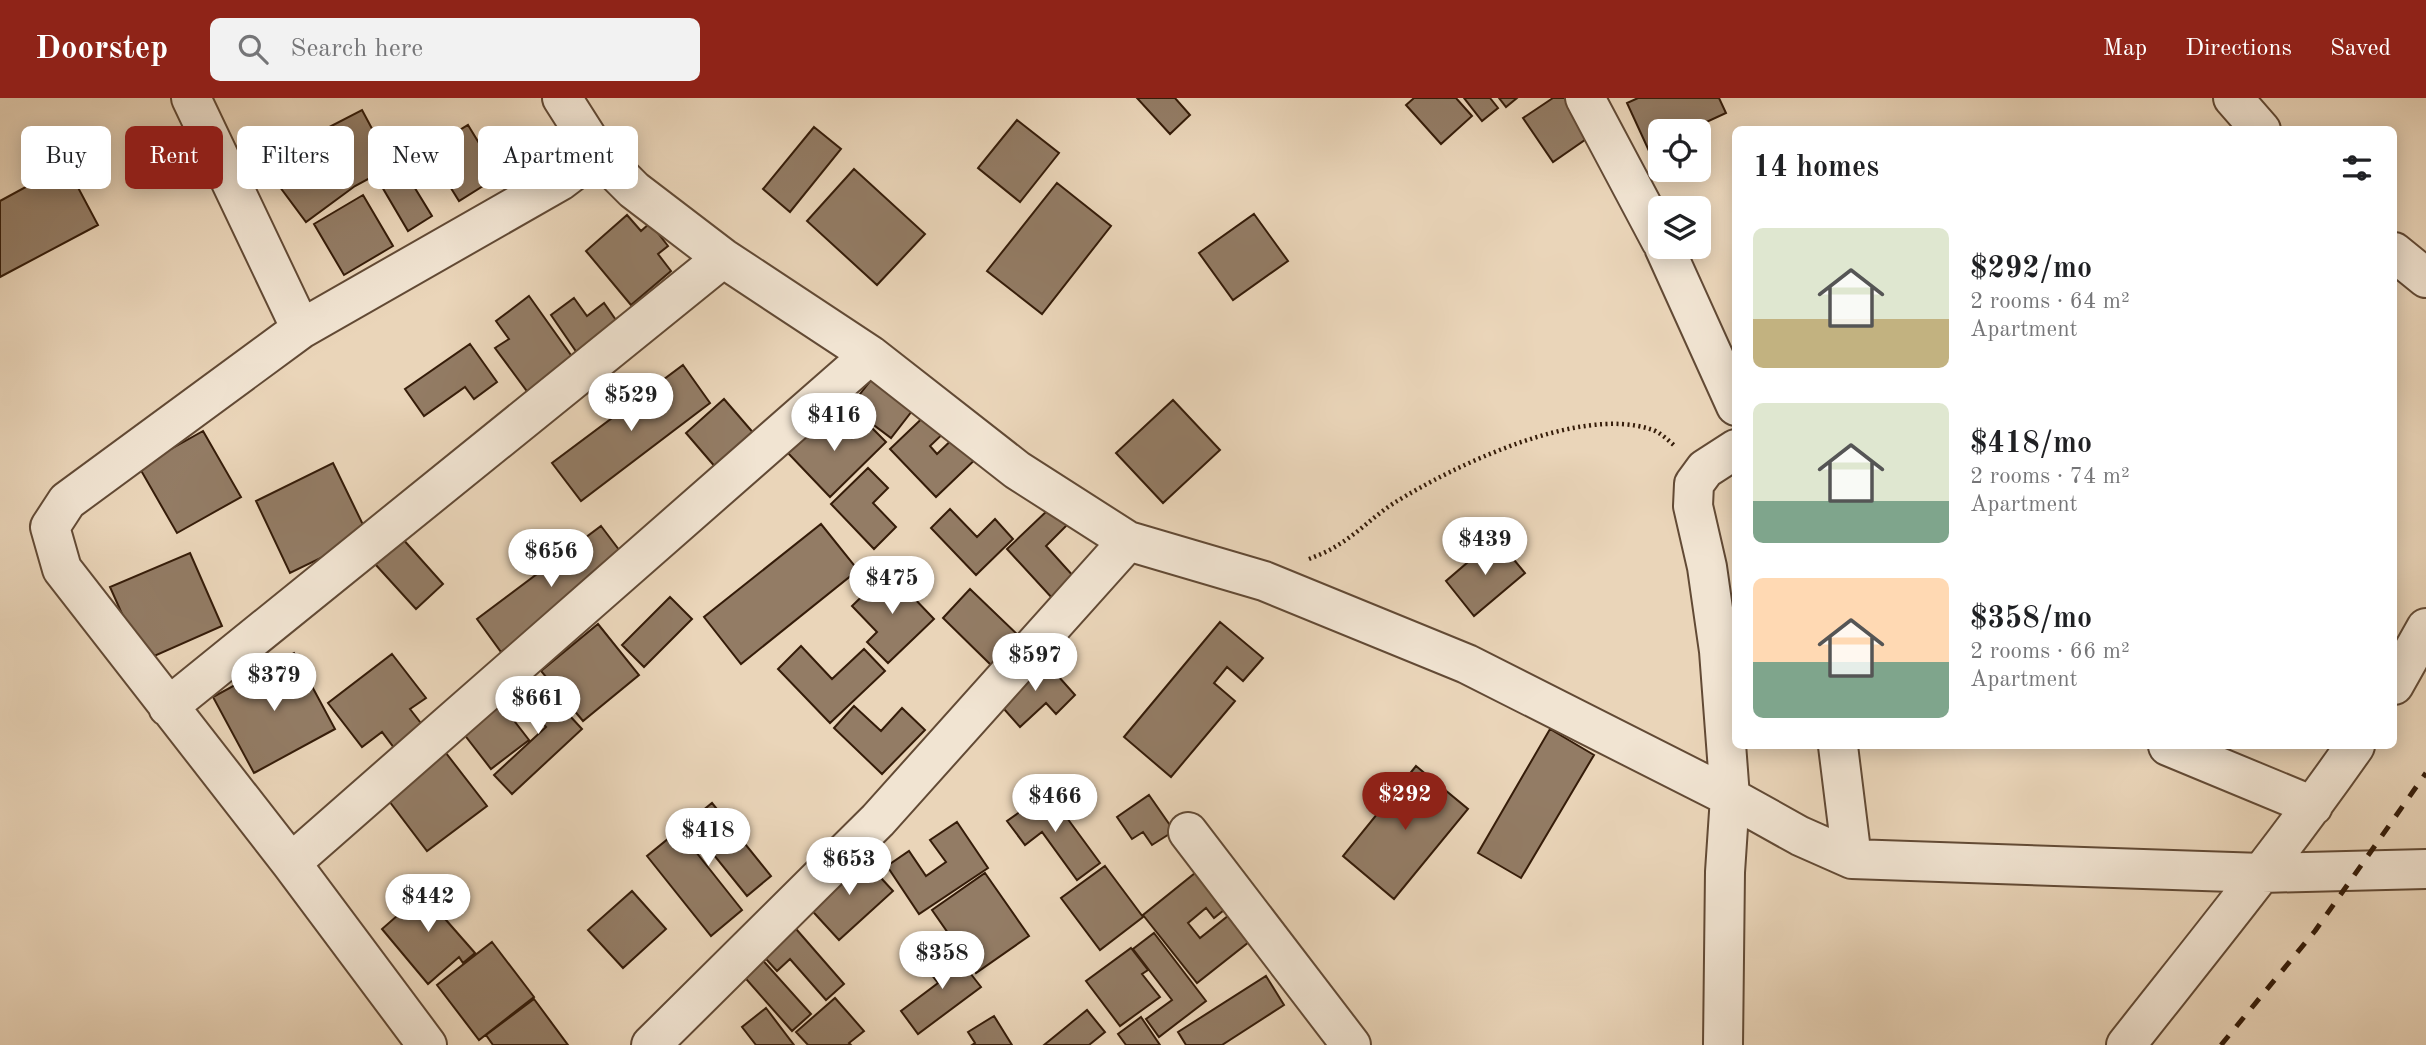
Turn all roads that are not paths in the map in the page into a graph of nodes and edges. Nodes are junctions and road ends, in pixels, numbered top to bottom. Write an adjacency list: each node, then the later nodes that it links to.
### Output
1 (191, 98): 14 (street)
2 (562, 98): 5 (street)
3 (1585, 98): 9 (street)
4 (2233, 98): 6 (street)
5 (580, 126)
6 (2258, 126)
7 (546, 189): 14 (street)
8 (632, 189): 11 (street)
9 (1648, 217)
10 (2397, 254): 13 (street)
11 (723, 258): 15 (street); 21 (street)
12 (1669, 259): 16 (street)
13 (2426, 278)
14 (301, 329): 21 (street)
15 (870, 355): 18 (street); 29 (street)
16 (1732, 396)
17 (1721, 459): 25 (street)
18 (1128, 541): 25 (street); 33 (street)
19 (2426, 628): 20 (street)
20 (2397, 680)
21 (169, 707): 29 (street)
22 (1838, 749): 28 (street)
23 (2175, 749): 26 (street)
24 (2354, 749): 26 (street)
25 (1730, 797): 28 (street); 35 (street)
26 (2313, 806): 31 (street)
27 (1188, 832): 34 (street)
28 (1852, 859): 31 (street)
29 (291, 863): 32 (street)
30 (2426, 869): 31 (street)
31 (2262, 873): 36 (street)
32 (427, 1045)
33 (651, 1045)
34 (1351, 1045)
35 (1723, 1045)
36 (2126, 1045)

